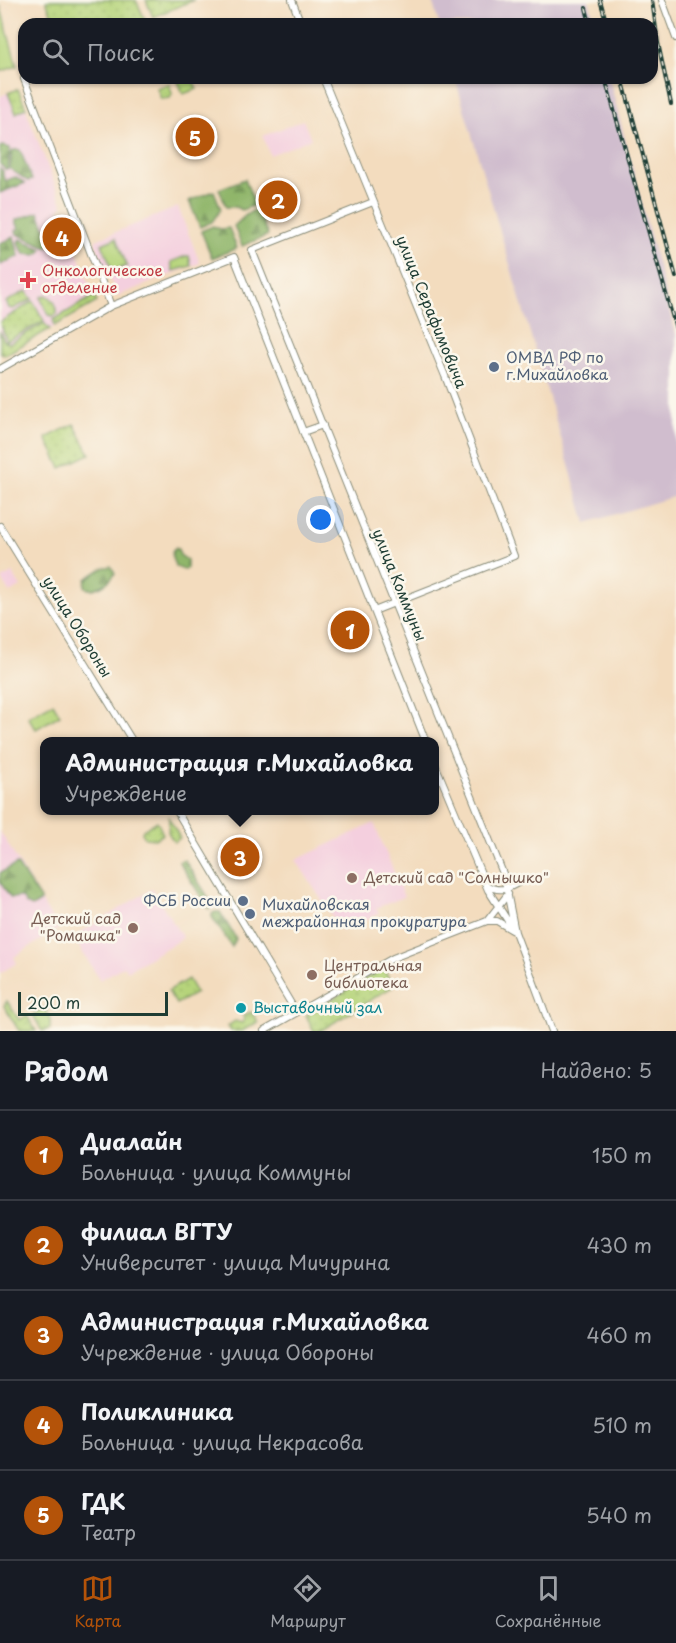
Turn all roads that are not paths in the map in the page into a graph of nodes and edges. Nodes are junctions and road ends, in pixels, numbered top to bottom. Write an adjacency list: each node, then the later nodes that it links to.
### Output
1 (292, 0): 3 (street)
2 (662, 0): 4 (street)
3 (299, 18)
4 (676, 38)
5 (26, 84): 8 (street)
6 (325, 84): 7 (street, улица Серафимовича)
7 (373, 202): 10 (street, улица Коммуны); 13 (street, улица Серафимовича)
8 (111, 306): 9 (street); 11 (street)
9 (0, 369)
10 (323, 424): 11 (street); 13 (street, улица Коммуны)
11 (303, 432): 14 (street)
12 (0, 526): 15 (street, улица Обороны)
13 (393, 604): 14 (street); 19 (street, улица Коммуны)
14 (374, 611): 16 (street)
15 (131, 737)
16 (424, 737)
17 (439, 773): 20 (street, улица Коммуны)
18 (179, 815): 25 (street)
19 (504, 876): 20 (street); 21 (street, улица Коммуны); 21 (street)
20 (486, 884): 21 (street); 22 (street, улица Коммуны)
21 (508, 892): 22 (street); 24 (street, улица Коммуны)
22 (500, 906): 23 (street); 24 (street, улица Коммуны)
23 (487, 921): 24 (street); 25 (street)
24 (515, 932): 27 (street, улица Коммуны)
25 (296, 1012): 26 (street)
26 (264, 1031)
27 (552, 1031)

